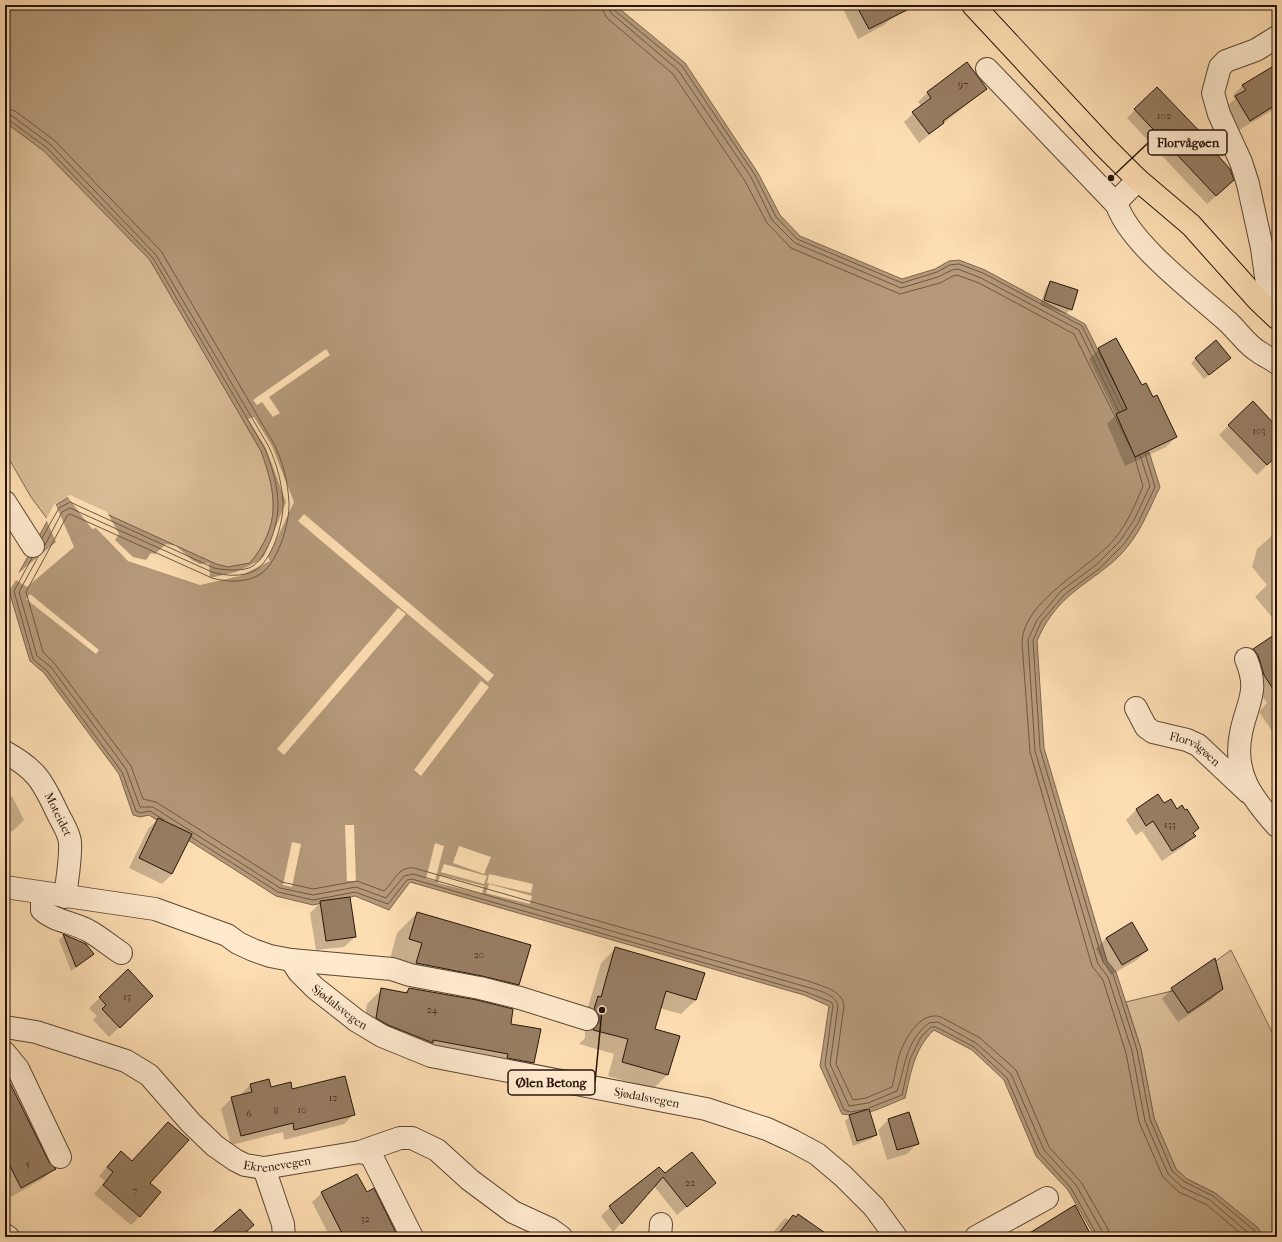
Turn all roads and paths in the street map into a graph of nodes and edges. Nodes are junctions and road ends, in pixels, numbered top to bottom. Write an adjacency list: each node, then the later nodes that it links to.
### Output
1 (973, 5): 4 (main road)
2 (1277, 37): 6 (street)
3 (987, 69): 5 (street)
4 (1138, 180): 5 (street); 6 (main road)
5 (1117, 205): 7 (street)
6 (1274, 315)
7 (1277, 364)
8 (5, 502): 9 (street)
9 (34, 546)
10 (1246, 659): 13 (street, Florvågøen)
11 (1136, 708): 13 (street, Florvågøen)
12 (5, 752): 17 (street, Moteidet)
13 (1252, 796): 14 (street, Florvågøen)
14 (1277, 826)
15 (5, 888): 16 (street)
16 (42, 894): 17 (street); 18 (street)
17 (65, 897): 19 (street)
18 (121, 954)
19 (291, 960): 20 (street); 32 (street, Sjødalsvegen)
20 (587, 1018)
21 (5, 1027): 25 (street, Ekrenevegen)
22 (5, 1053): 24 (street)
23 (360, 1152): 25 (street, Ekrenevegen); 30 (street); 31 (street, Ekrenevegen)
24 (60, 1157)
25 (264, 1168): 29 (street)
26 (1047, 1198): 33 (street)
27 (5, 1235): 28 (street)
28 (8, 1237)
29 (284, 1237)
30 (412, 1237)
31 (561, 1237)
32 (896, 1237)
33 (976, 1237)

